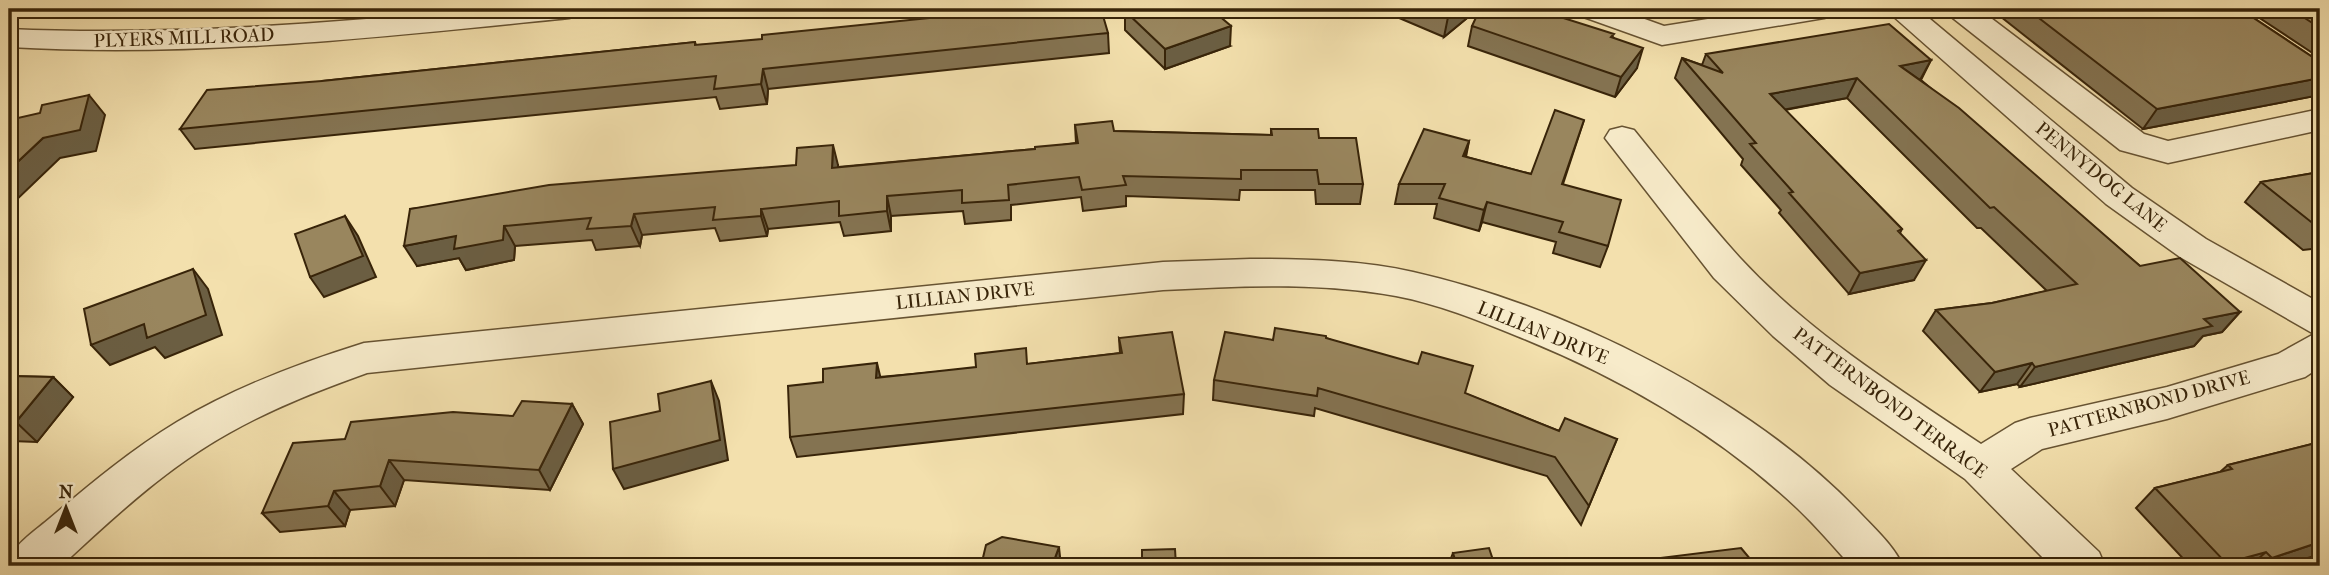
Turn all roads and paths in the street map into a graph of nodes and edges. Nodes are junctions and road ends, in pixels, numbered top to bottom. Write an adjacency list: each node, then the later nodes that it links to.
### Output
1 (569, 9): 6 (street, PLYERS MILL ROAD)
2 (1589, 9): 3 (street)
3 (1824, 9)
4 (1900, 9): 9 (street, PENNYDOG LANE)
5 (1960, 9): 7 (street)
6 (11, 52)
7 (2320, 120)
8 (1622, 138): 11 (street, PATTERNBOND TERRACE)
9 (2320, 321)
10 (2320, 347): 11 (street, PATTERNBOND DRIVE)
11 (1980, 466): 14 (street, PATTERNBOND TERRACE)
12 (29, 566): 13 (street, LILLIAN DRIVE)
13 (1880, 566)
14 (2082, 566)

